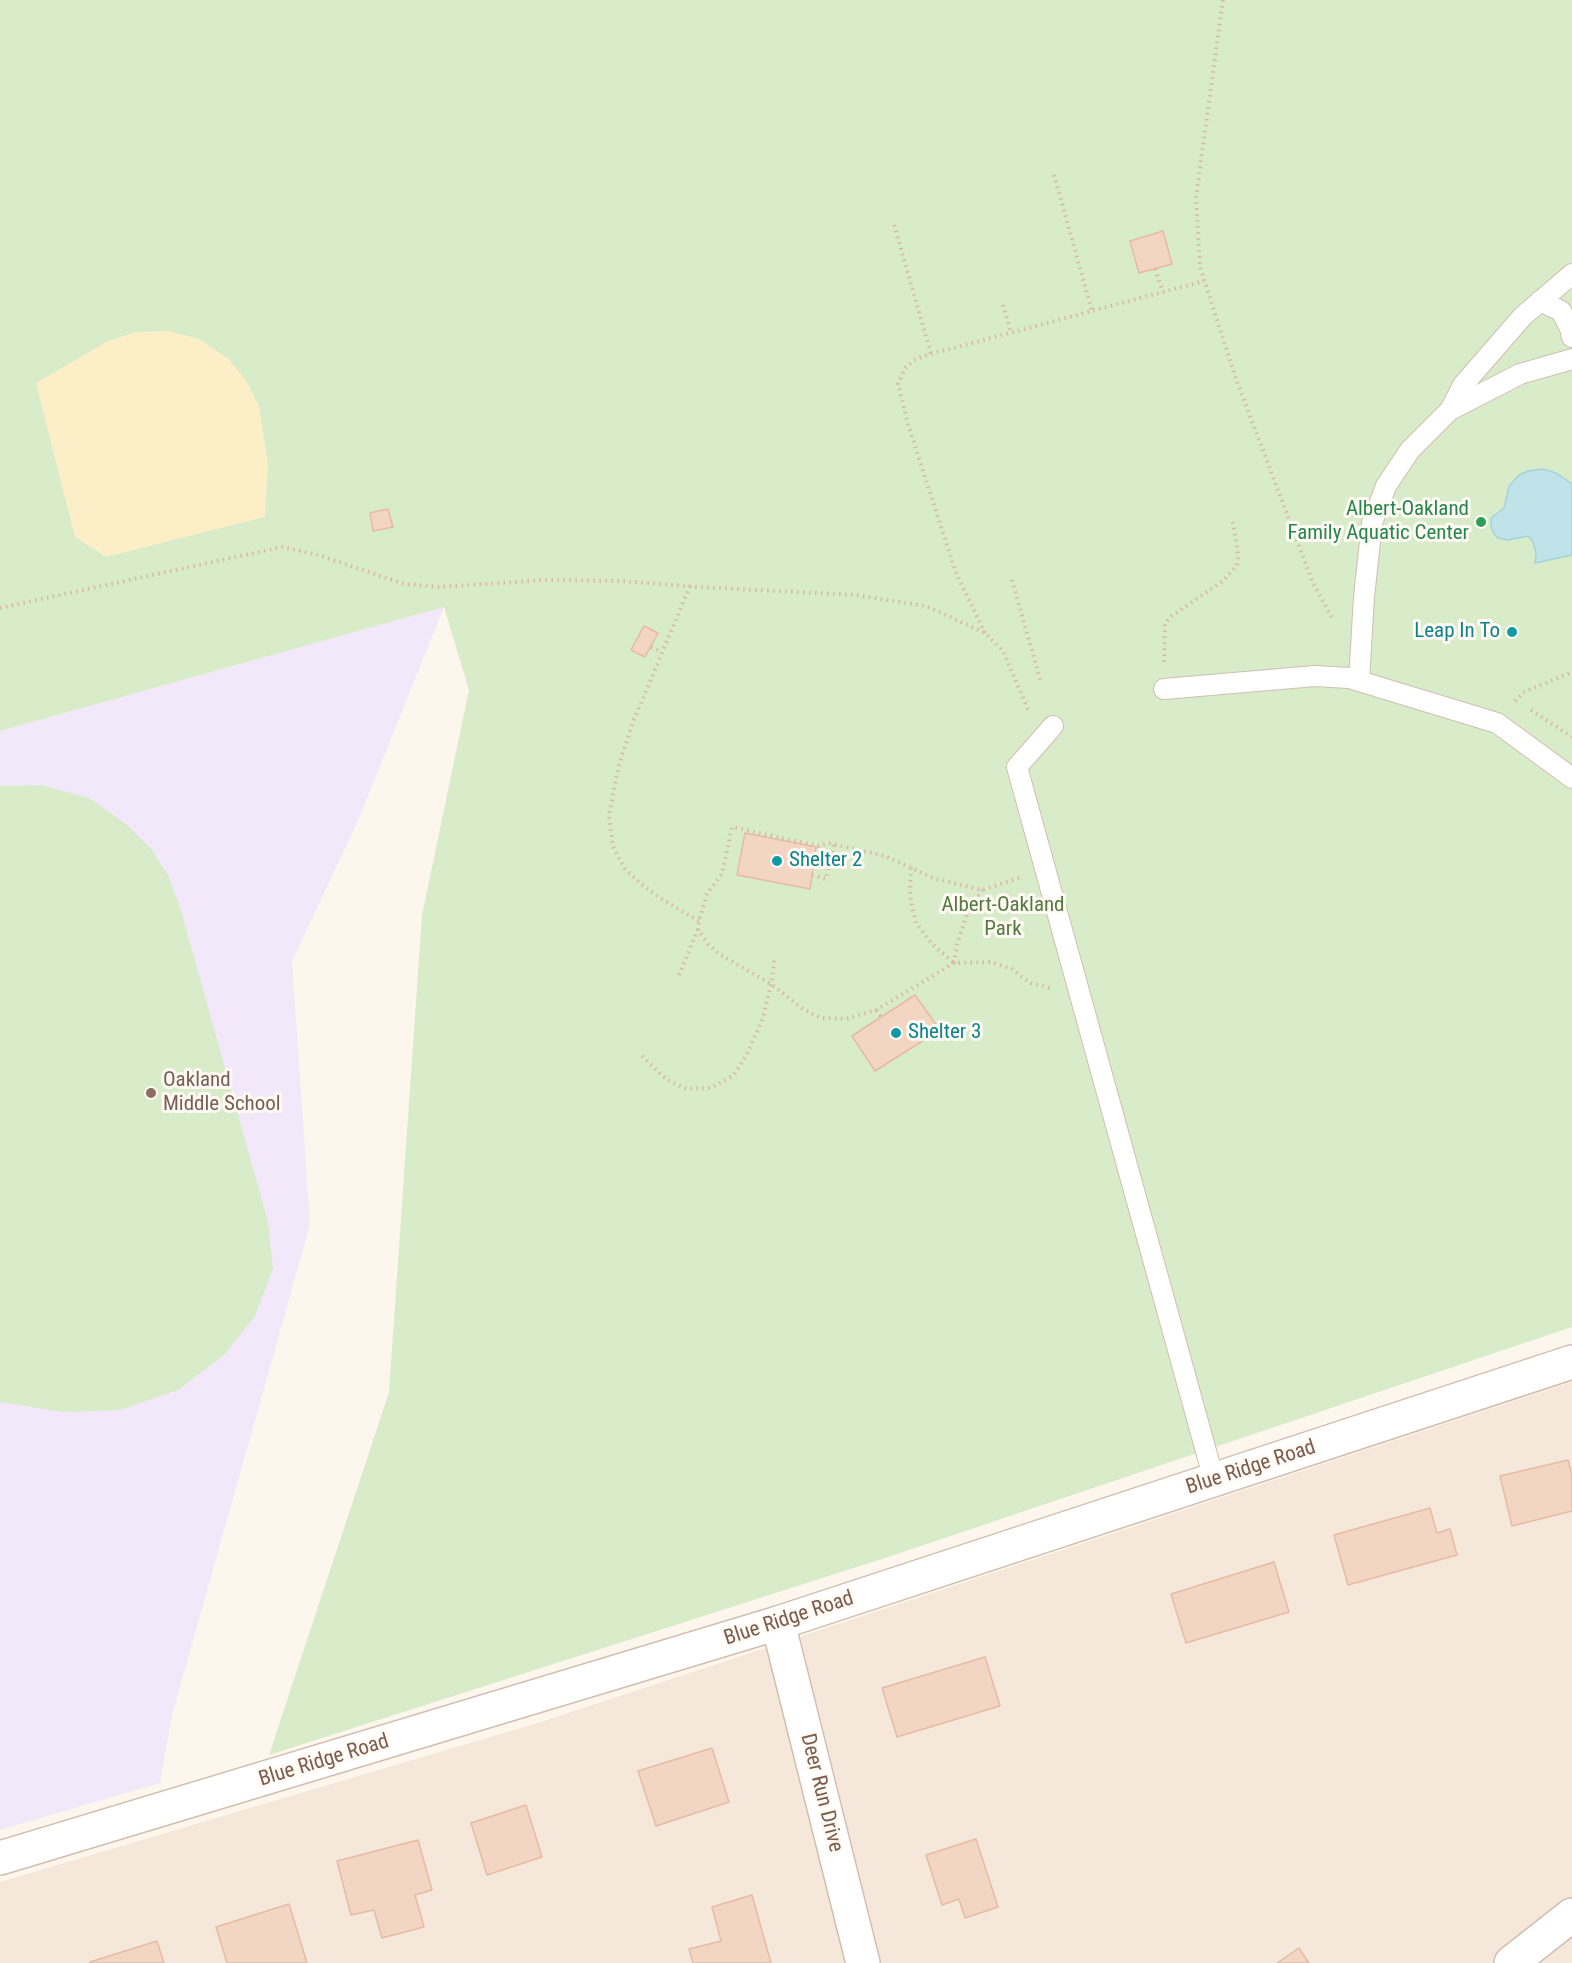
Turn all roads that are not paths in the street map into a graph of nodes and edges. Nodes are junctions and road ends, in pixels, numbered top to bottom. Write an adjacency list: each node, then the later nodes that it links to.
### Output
1 (1572, 274): 2 (lane)
2 (1540, 301): 3 (lane); 5 (lane)
3 (1572, 338)
4 (1572, 358): 5 (lane)
5 (1450, 410): 6 (lane)
6 (1359, 681): 7 (lane); 9 (lane)
7 (1164, 689)
8 (1053, 726): 11 (lane)
9 (1572, 778)
10 (1572, 1362): 11 (street, Blue Ridge Road)
11 (1214, 1480): 12 (street, Blue Ridge Road)
12 (778, 1623): 13 (street, Blue Ridge Road); 15 (street, Deer Run Drive)
13 (0, 1858)
14 (1572, 1915): 16 (street)
15 (863, 1963)
16 (1511, 1963)

